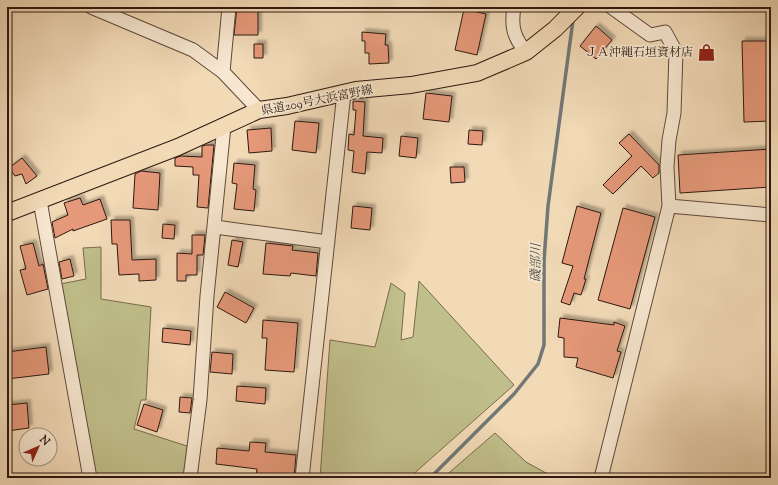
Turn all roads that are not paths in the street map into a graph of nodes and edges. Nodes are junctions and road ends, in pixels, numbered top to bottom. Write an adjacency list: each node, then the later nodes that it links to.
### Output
1 (90, 7): 7 (street)
2 (229, 7): 7 (street)
3 (514, 7): 6 (street)
4 (577, 7): 6 (main road, 県道209号大浜富野線)
5 (611, 7): 12 (street)
6 (526, 52): 8 (main road, 県道209号大浜富野線)
7 (223, 72): 9 (street)
8 (344, 93): 9 (main road, 県道209号大浜富野線); 16 (street)
9 (259, 110): 10 (main road, 県道209号大浜富野線)
10 (224, 126): 11 (main road, 県道209号大浜富野線); 15 (street)
11 (40, 201): 13 (main road, 県道209号大浜富野線); 17 (street)
12 (669, 206): 14 (street); 20 (street)
13 (7, 213)
14 (771, 215)
15 (215, 227): 16 (street); 18 (street)
16 (328, 242): 19 (street)
17 (90, 478)
18 (190, 478)
19 (302, 478)
20 (601, 478)

